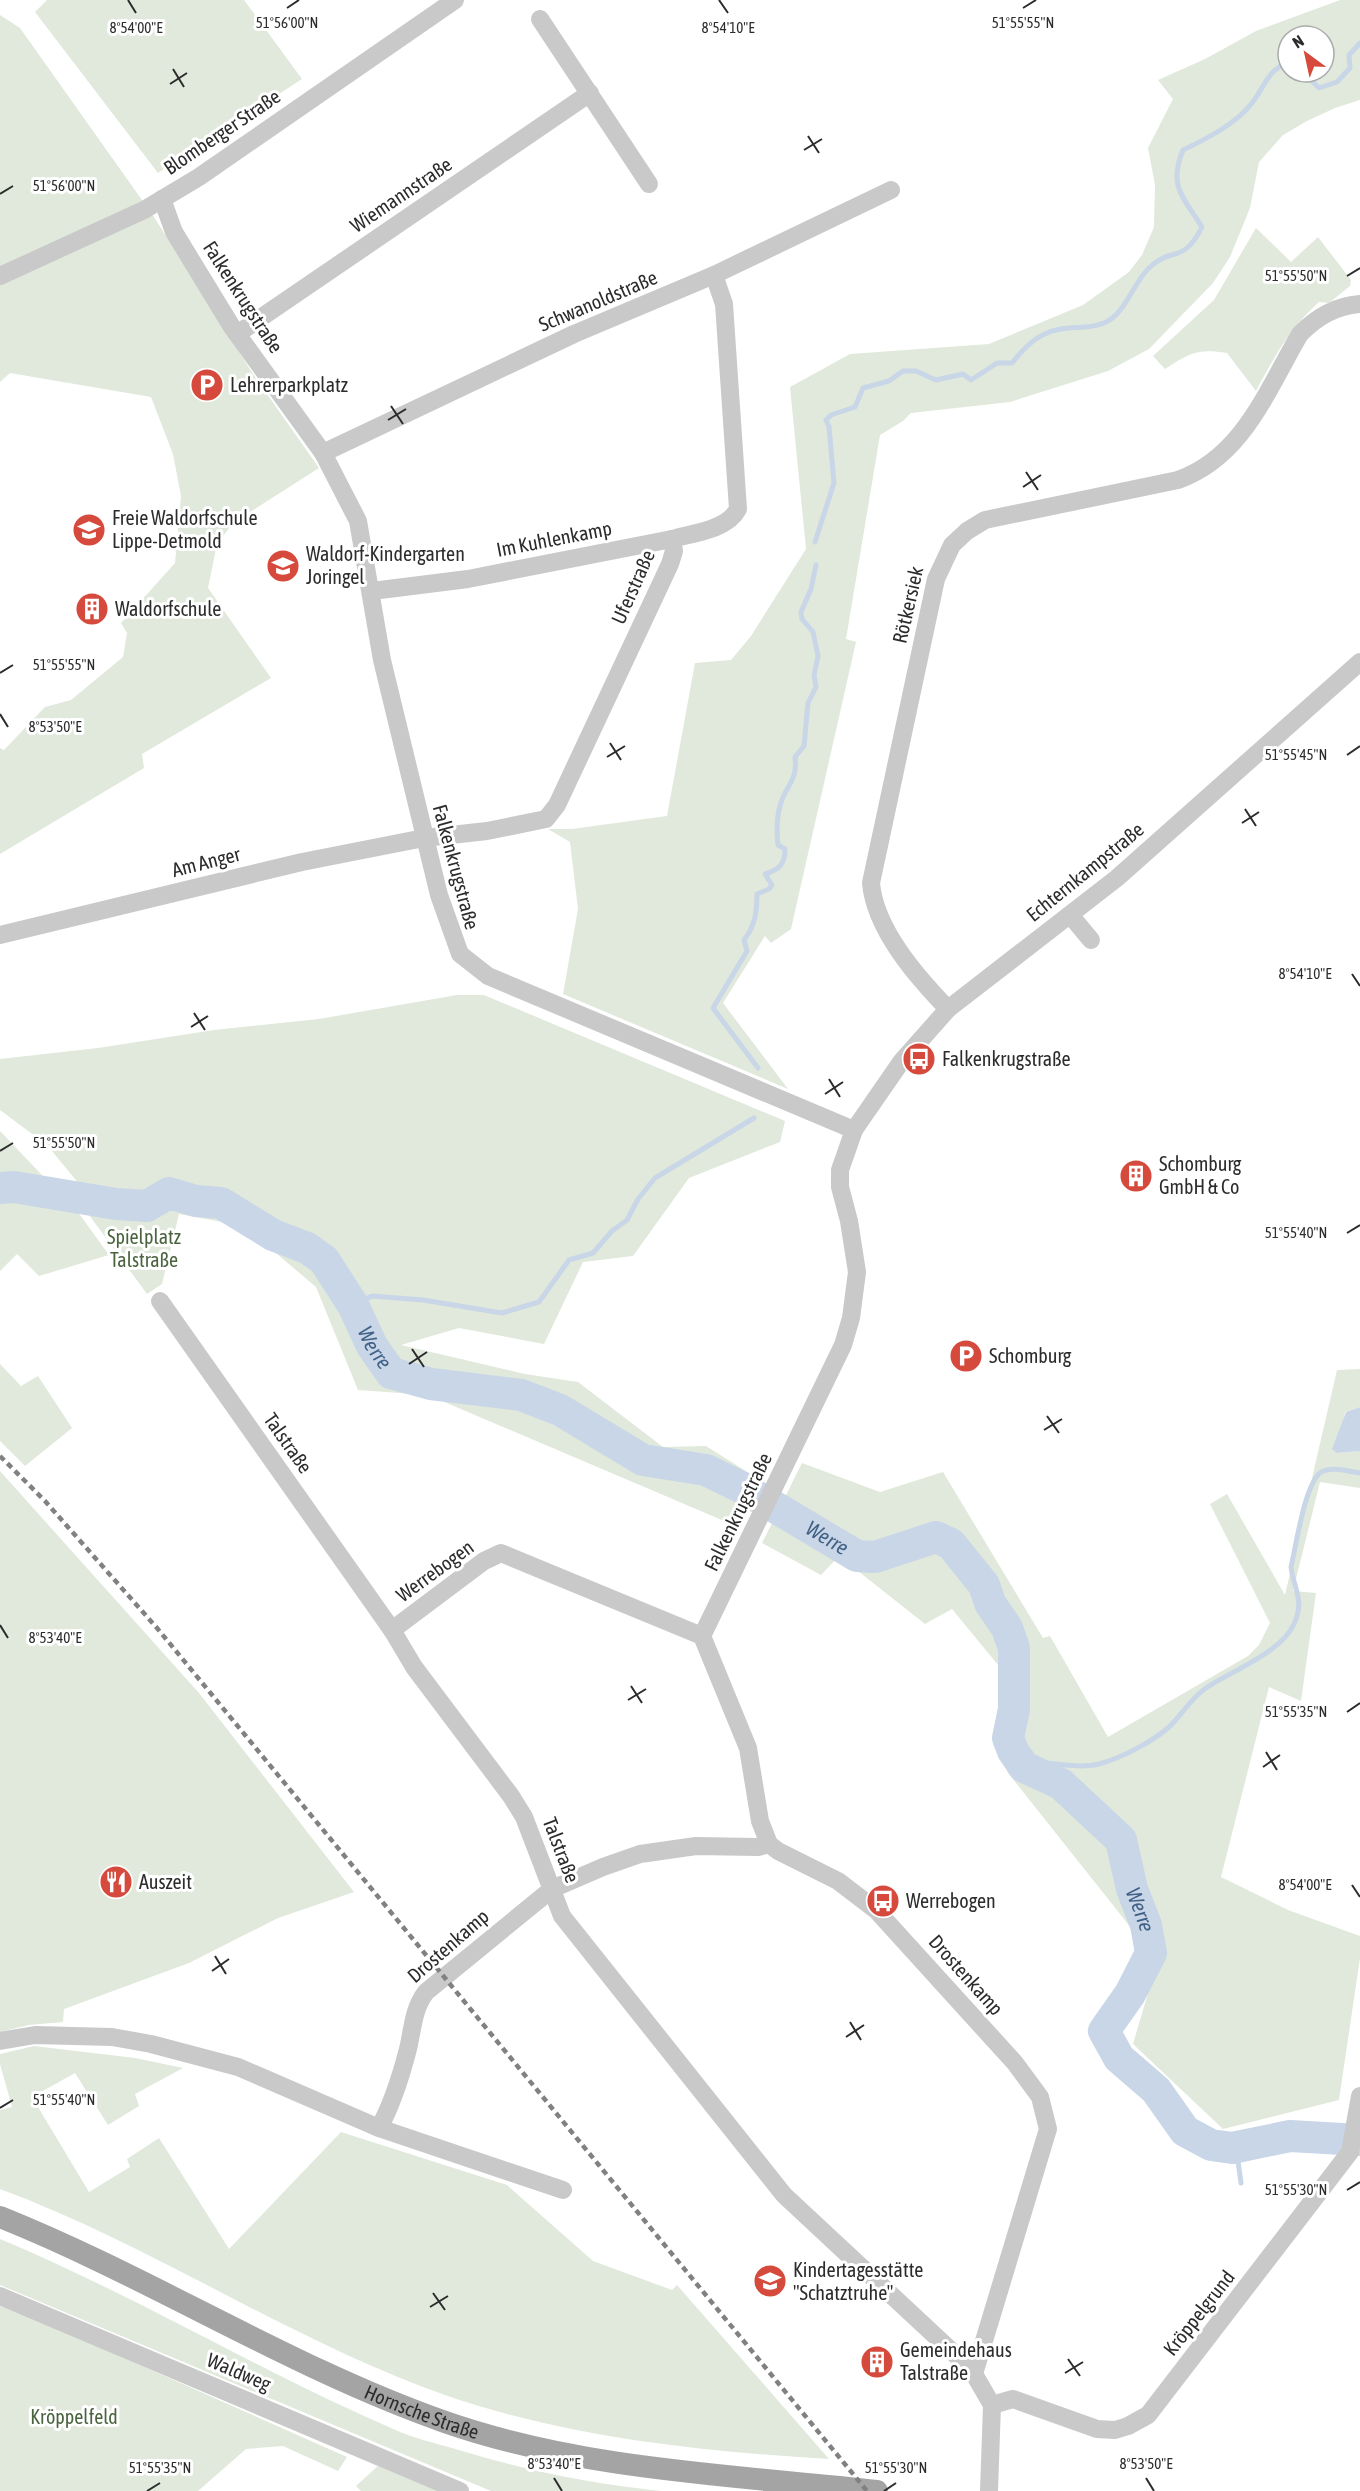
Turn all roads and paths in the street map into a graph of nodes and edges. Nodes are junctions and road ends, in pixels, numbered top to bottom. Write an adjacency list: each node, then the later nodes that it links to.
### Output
1 (455, 0): 6 (street, Blomberger Straße)
2 (540, 19): 3 (street)
3 (590, 93): 4 (street); 10 (street, Wiemannstraße)
4 (649, 184)
5 (891, 190): 7 (street, Schwanoldstraße)
6 (162, 199): 8 (street, Blomberger Straße); 10 (street, Falkenkrugstraße)
7 (714, 275): 11 (street, Schwanoldstraße); 12 (street, Uferstraße)
8 (0, 276)
9 (1360, 304): 19 (street, Rötkersiek)
10 (237, 334): 11 (street, Falkenkrugstraße)
11 (323, 453): 13 (street, Falkenkrugstraße)
12 (672, 539): 13 (street, Im Kuhlenkamp); 15 (street, Uferstraße)
13 (372, 591): 15 (street, Falkenkrugstraße)
14 (1360, 662): 16 (street, Echternkampstraße)
15 (424, 838): 17 (street, Am Anger); 20 (street, Falkenkrugstraße)
16 (1071, 916): 18 (street); 19 (street, Echternkampstraße)
17 (0, 935)
18 (1091, 940)
19 (948, 1009): 20 (street, Echternkampstraße)
20 (854, 1130): 23 (street, Falkenkrugstraße)
21 (160, 1301): 22 (street, Talstraße)
22 (392, 1630): 23 (street, Werrebogen); 25 (street, Talstraße)
23 (702, 1636): 24 (street)
24 (769, 1844): 25 (street, Drostenkamp); 32 (street, Drostenkamp)
25 (552, 1889): 28 (street, Drostenkamp); 32 (street, Talstraße)
26 (0, 2041): 28 (street)
27 (1360, 2096): 33 (street, Kröppelgrund)
28 (379, 2128): 29 (street)
29 (563, 2190)
30 (0, 2217): 35 (main road, Hornsche Straße)
31 (0, 2296): 34 (street, Waldweg)
32 (976, 2362): 33 (street)
33 (992, 2405): 36 (street)
34 (460, 2491)
35 (877, 2491)
36 (989, 2491)

